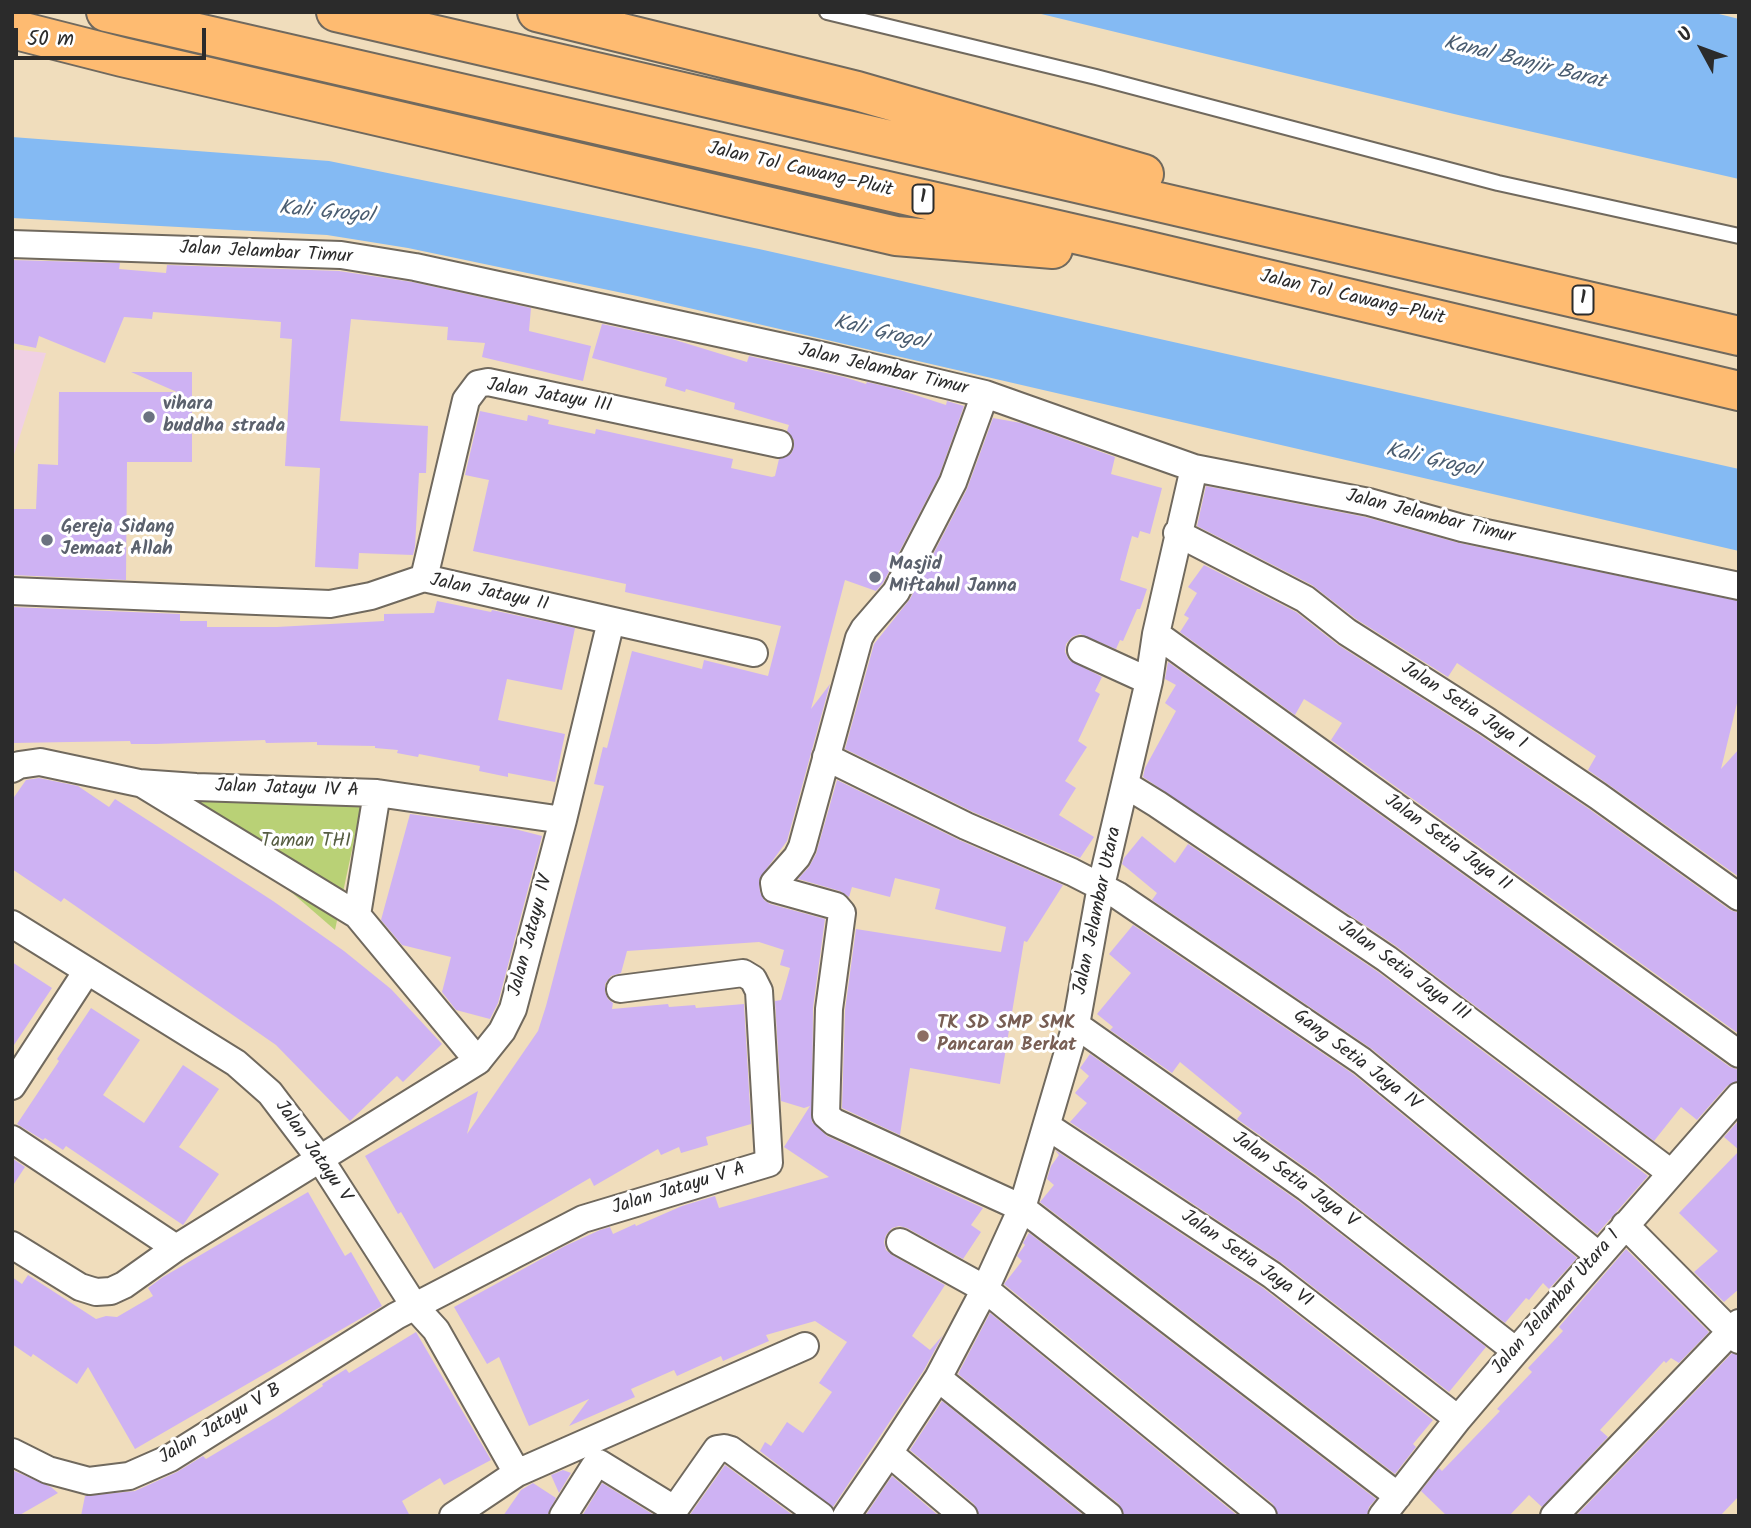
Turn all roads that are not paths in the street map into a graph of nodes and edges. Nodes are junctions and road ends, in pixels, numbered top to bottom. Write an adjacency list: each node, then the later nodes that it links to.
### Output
1 (106, 12): 8 (highway, Jalan Tol Cawang–Pluit / 1)
2 (336, 12): 9 (highway, 1)
3 (537, 12): 9 (highway)
4 (827, 12): 6 (lane)
5 (12, 29): 8 (highway)
6 (1739, 236)
7 (12, 244): 12 (street, Jalan Jelambar Timur)
8 (1132, 247): 11 (highway, Jalan Tol Cawang–Pluit / 1)
9 (1428, 264): 10 (highway, 1)
10 (1739, 336)
11 (1739, 391)
12 (985, 394): 14 (street, Jalan Jelambar Timur); 24 (street)
13 (779, 444): 16 (street, Jalan Jatayu III)
14 (1194, 468): 15 (street, Jalan Jelambar Utara); 17 (street, Jalan Jelambar Timur)
15 (1177, 533): 20 (street, Jalan Jelambar Utara); 31 (street, Jalan Setia Jaya I)
16 (424, 578): 18 (street, Jalan Jatayu II); 19 (street, Jalan Jatayu II)
17 (1739, 586)
18 (12, 591)
19 (611, 621): 22 (street, Jalan Jatayu II); 29 (street, Jalan Jatayu IV)
20 (1156, 634): 23 (street, Jalan Jelambar Utara); 37 (street, Jalan Setia Jaya II)
21 (1081, 650): 23 (street)
22 (754, 653)
23 (1149, 681): 27 (street, Jalan Jelambar Utara)
24 (826, 757): 30 (street, Gang Setia Jaya IV); 45 (street)
25 (12, 769): 26 (street, Jalan Jatayu IV A)
26 (139, 783): 28 (street, Jalan Jatayu IV A); 32 (street)
27 (1126, 785): 30 (street, Jalan Jelambar Utara); 44 (street, Jalan Setia Jaya III)
28 (377, 793): 29 (street, Jalan Jatayu IV A); 32 (street)
29 (563, 820): 38 (street, Jalan Jatayu IV)
30 (1101, 886): 36 (street, Jalan Jelambar Utara); 50 (street, Gang Setia Jaya IV)
31 (1739, 897)
32 (357, 915): 38 (street)
33 (12, 924): 34 (street, Jalan Jatayu V)
34 (87, 971): 39 (street); 43 (street, Jalan Jatayu V)
35 (620, 989): 52 (street, Jalan Jatayu V A)
36 (1076, 1025): 41 (street, Jalan Jelambar Utara); 55 (street, Jalan Setia Jaya V)
37 (1739, 1054)
38 (478, 1061): 43 (street, Jalan Jatayu IV)
39 (12, 1086)
40 (1739, 1096): 44 (street, Jalan Jelambar Utara I)
41 (1047, 1126): 45 (street, Jalan Jelambar Utara); 57 (street, Jalan Setia Jaya VI)
42 (12, 1139): 49 (street)
43 (320, 1159): 49 (street, Jalan Jatayu IV); 52 (street, Jalan Jatayu V)
44 (1671, 1173): 46 (street, Jalan Jelambar Utara I)
45 (1022, 1208): 51 (street, Jalan Jelambar Utara); 61 (street)
46 (1625, 1225): 50 (street, Jalan Jelambar Utara I); 53 (street)
47 (900, 1242): 51 (street)
48 (12, 1245): 49 (street, Jalan Jatayu IV)
49 (176, 1248)
50 (1598, 1255): 55 (street, Jalan Jelambar Utara I)
51 (985, 1289): 56 (street, Jalan Jelambar Utara); 69 (street)
52 (415, 1307): 58 (street, Jalan Jatayu V B); 60 (street, Jalan Jatayu V)
53 (1736, 1332): 70 (street)
54 (805, 1346): 60 (street)
55 (1511, 1348): 57 (street, Jalan Jelambar Utara I)
56 (938, 1378): 59 (street, Jalan Jelambar Utara); 68 (street)
57 (1448, 1411): 61 (street, Jalan Jelambar Utara I)
58 (12, 1452)
59 (889, 1453): 66 (street, Jalan Jelambar Utara); 67 (street)
60 (517, 1474): 63 (street)
61 (1390, 1506)
62 (672, 1512): 64 (street); 65 (street)
63 (453, 1516)
64 (563, 1516)
65 (821, 1516)
66 (846, 1516)
67 (964, 1516)
68 (1108, 1516)
69 (1263, 1516)
70 (1553, 1516)

